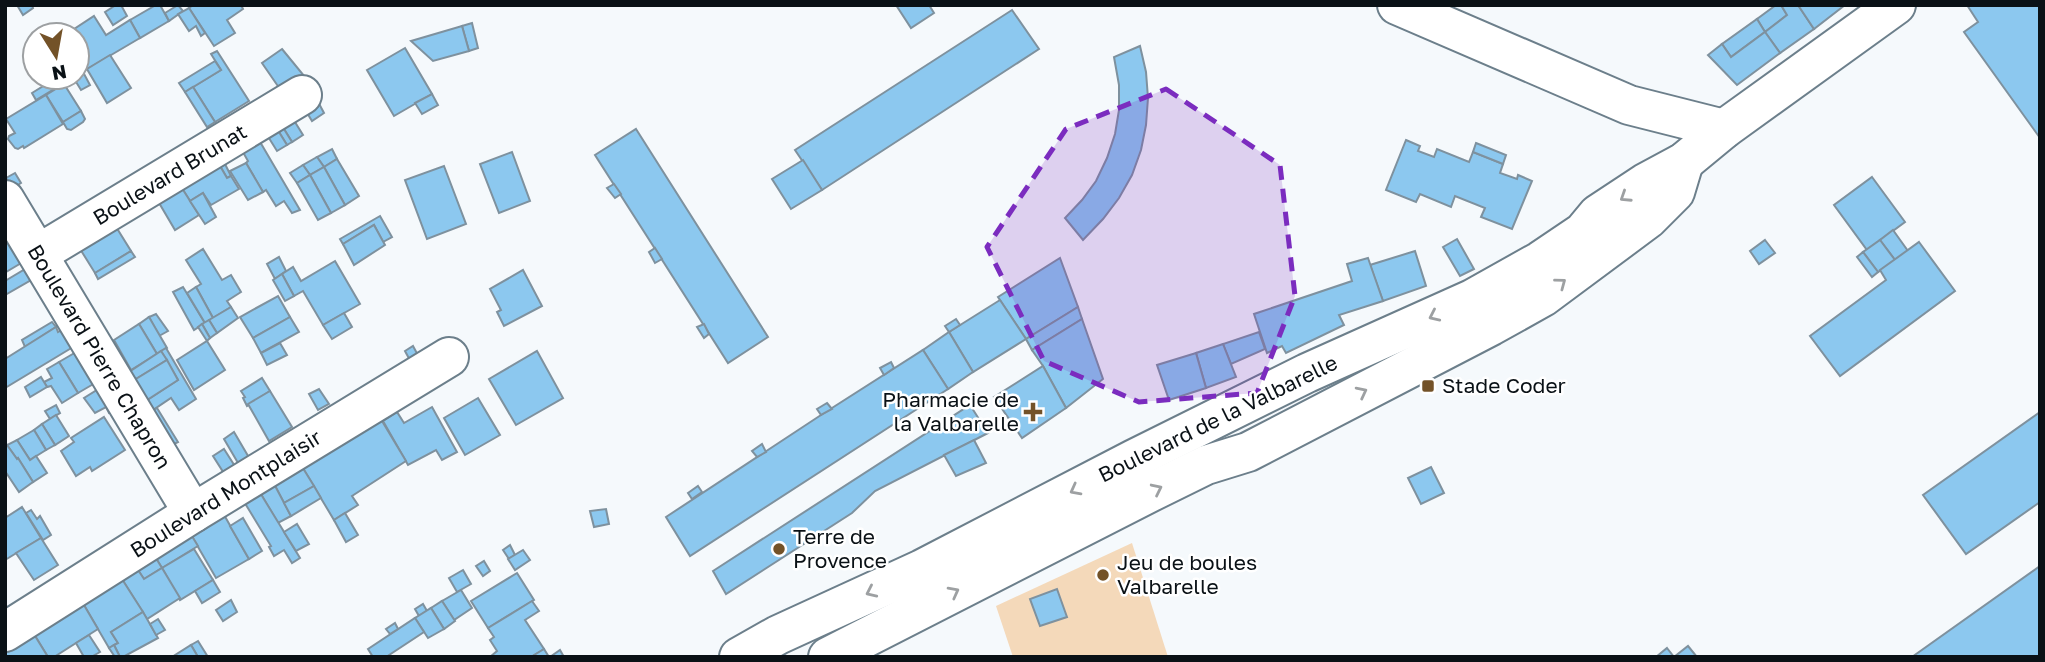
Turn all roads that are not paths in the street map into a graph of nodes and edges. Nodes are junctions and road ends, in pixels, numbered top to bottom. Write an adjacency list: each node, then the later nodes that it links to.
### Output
1 (1397, 5): 4 (street)
2 (1896, 5): 5 (street, Boulevard de la Valbarelle)
3 (302, 95): 8 (street, Boulevard Brunat)
4 (1629, 106): 5 (street); 6 (street)
5 (1724, 130): 6 (street, Boulevard de la Valbarelle)
6 (1688, 158): 12 (street, Boulevard de la Valbarelle, one-way to 12); 13 (street, Boulevard de la Valbarelle, one-way to 6)
7 (5, 200): 8 (street, Boulevard Pierre Chapron)
8 (38, 254): 10 (street, Boulevard Pierre Chapron)
9 (449, 357): 10 (street, Boulevard Montplaisir)
10 (193, 513): 11 (street, Boulevard Montplaisir)
11 (5, 632)
12 (739, 657)
13 (828, 657)

